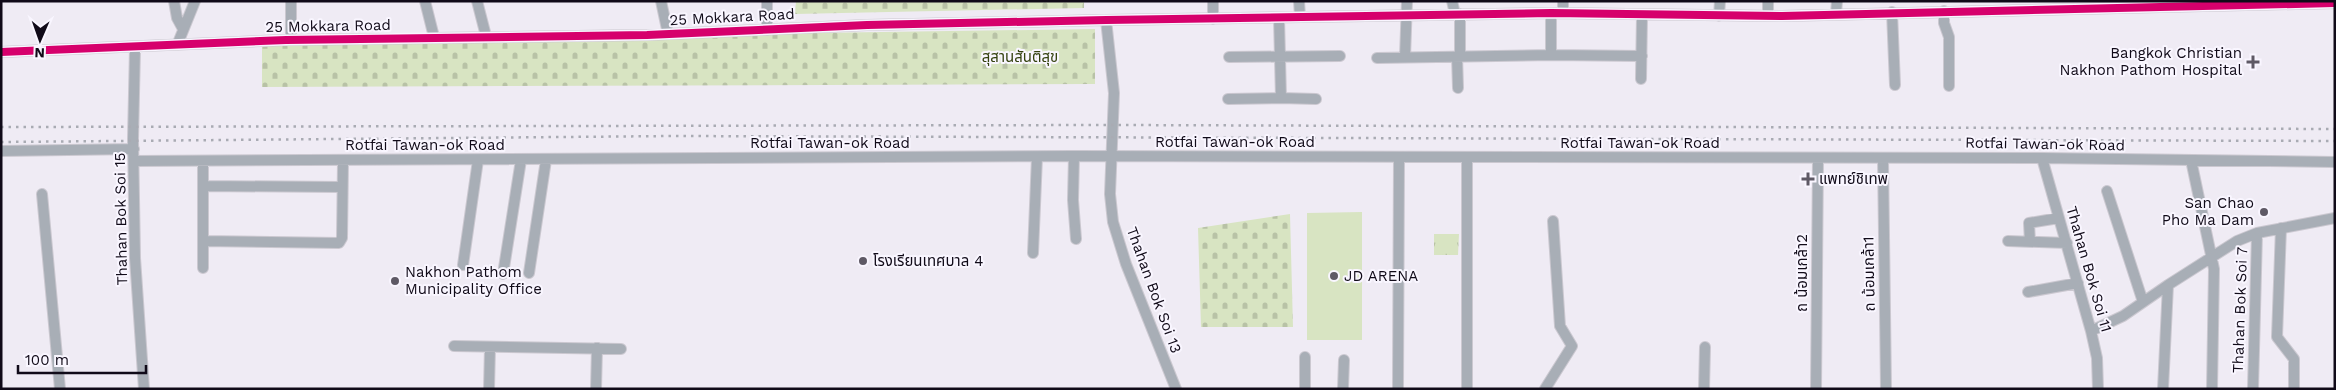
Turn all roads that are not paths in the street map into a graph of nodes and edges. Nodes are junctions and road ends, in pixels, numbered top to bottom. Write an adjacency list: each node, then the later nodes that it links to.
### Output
1 (174, 1): 36 (street)
2 (195, 1): 36 (street)
3 (292, 1): 41 (street)
4 (425, 1): 40 (street)
5 (477, 1): 39 (street)
6 (661, 1): 38 (street)
7 (767, 1): 37 (street)
8 (1212, 1): 34 (street)
9 (1300, 1): 31 (street)
10 (1407, 1): 32 (street)
11 (1452, 1): 26 (street)
12 (1563, 1): 25 (street)
13 (1720, 1): 29 (street)
14 (1768, 1): 30 (street)
15 (1837, 1): 27 (street)
16 (2284, 3): 17 (street, 25 Mokkara Road); 18 (street, 25 Mokkara Road)
17 (2335, 3)
18 (2109, 4): 20 (street, 25 Mokkara Road)
19 (2000, 5): 20 (street, 25 Mokkara Road); 22 (street, 25 Mokkara Road)
20 (2054, 5)
21 (1930, 6): 22 (street, 25 Mokkara Road); 23 (street, 25 Mokkara Road)
22 (1944, 11): 55 (street)
23 (1892, 12): 27 (street, 25 Mokkara Road); 54 (street)
24 (1551, 13): 25 (street, 25 Mokkara Road); 26 (street, 25 Mokkara Road); 45 (street)
25 (1562, 13): 28 (street, 25 Mokkara Road)
26 (1458, 14): 32 (street, 25 Mokkara Road); 47 (street)
27 (1836, 14): 30 (street, 25 Mokkara Road)
28 (1642, 15): 29 (street, 25 Mokkara Road); 48 (street)
29 (1720, 16): 30 (street, 25 Mokkara Road)
30 (1768, 16)
31 (1300, 17): 32 (street, 25 Mokkara Road); 33 (street, 25 Mokkara Road)
32 (1406, 17): 51 (street)
33 (1279, 18): 34 (street, 25 Mokkara Road); 50 (street)
34 (1213, 19): 35 (street, 25 Mokkara Road)
35 (1106, 20): 37 (street, 25 Mokkara Road); 64 (street, Thahan Bok Soi 13)
36 (183, 29): 42 (street)
37 (768, 30): 38 (street, 25 Mokkara Road)
38 (668, 34): 39 (street, 25 Mokkara Road)
39 (486, 36): 40 (street, 25 Mokkara Road)
40 (434, 37): 41 (street, 25 Mokkara Road)
41 (290, 40): 42 (street, 25 Mokkara Road)
42 (178, 43): 43 (street, 25 Mokkara Road)
43 (135, 48): 44 (street, 25 Mokkara Road); 60 (street, Thahan Bok Soi 15)
44 (1, 52)
45 (1551, 55): 47 (street); 48 (street)
46 (1340, 56): 50 (street)
47 (1459, 56): 51 (street); 56 (street)
48 (1642, 56): 53 (street)
49 (1229, 57): 50 (street)
50 (1280, 57): 57 (street)
51 (1405, 57): 52 (street)
52 (1377, 58)
53 (1641, 79)
54 (1895, 85)
55 (1949, 86)
56 (1458, 88)
57 (1281, 98): 58 (street); 59 (street)
58 (1228, 99)
59 (1316, 99)
60 (134, 149): 61 (street); 74 (street, Thahan Bok Soi 15)
61 (1, 151)
62 (1074, 156): 63 (street, Rotfai Tawan-ok Road); 64 (street, Rotfai Tawan-ok Road); 87 (street)
63 (1037, 157): 72 (street, Rotfai Tawan-ok Road); 92 (street)
64 (1113, 157): 65 (street, Rotfai Tawan-ok Road); 114 (street, Thahan Bok Soi 13)
65 (1399, 158): 66 (street, Rotfai Tawan-ok Road); 117 (street)
66 (1467, 158): 67 (street, Rotfai Tawan-ok Road); 118 (street)
67 (1818, 158): 68 (street, Rotfai Tawan-ok Road); 121 (street, ถ น้อมเกล้า2)
68 (1883, 158): 69 (street, Rotfai Tawan-ok Road); 122 (street, ถ น้อมเกล้า1)
69 (2042, 158): 73 (street, Rotfai Tawan-ok Road); 82 (street, Thahan Bok Soi 11)
70 (478, 160): 71 (street, Rotfai Tawan-ok Road); 75 (street, Rotfai Tawan-ok Road); 94 (street)
71 (520, 160): 72 (street, Rotfai Tawan-ok Road); 97 (street)
72 (546, 160): 96 (street)
73 (2191, 160): 76 (street, Rotfai Tawan-ok Road); 93 (street)
74 (135, 161): 75 (street, Rotfai Tawan-ok Road); 111 (street, Thahan Bok Soi 15)
75 (343, 161): 79 (street)
76 (2335, 162)
77 (203, 166): 78 (street)
78 (203, 186): 79 (street); 88 (street)
79 (342, 187): 88 (street)
80 (2107, 191): 101 (street)
81 (42, 194): 110 (street)
82 (2059, 218): 90 (street); 91 (street, Thahan Bok Soi 11)
83 (2335, 218): 85 (street)
84 (1553, 221): 119 (street)
85 (2281, 228): 86 (street); 127 (street)
86 (2257, 233): 93 (street); 126 (street, Thahan Bok Soi 7)
87 (1076, 239)
88 (203, 241): 95 (street)
89 (2008, 241): 90 (street)
90 (2030, 242): 91 (street)
91 (2067, 243): 98 (street, Thahan Bok Soi 11)
92 (1033, 253)
93 (2212, 258): 99 (street); 125 (street)
94 (463, 265)
95 (203, 268)
96 (529, 272)
97 (503, 274)
98 (2078, 283): 100 (street); 102 (street, Thahan Bok Soi 11)
99 (2168, 285): 101 (street); 124 (street)
100 (2028, 292)
101 (2143, 302): 102 (street)
102 (2091, 331): 123 (street, Thahan Bok Soi 11)
103 (454, 346): 104 (street)
104 (490, 347): 106 (street); 112 (street)
105 (1705, 347): 120 (street)
106 (597, 348): 107 (street); 113 (street)
107 (621, 349)
108 (1305, 357): 115 (street)
109 (1344, 360): 116 (street)
110 (60, 389)
111 (144, 389)
112 (489, 389)
113 (596, 389)
114 (1176, 389)
115 (1305, 389)
116 (1343, 389)
117 (1398, 389)
118 (1467, 389)
119 (1545, 389)
120 (1704, 389)
121 (1816, 389)
122 (1886, 389)
123 (2098, 389)
124 (2163, 389)
125 (2212, 389)
126 (2253, 389)
127 (2294, 389)

